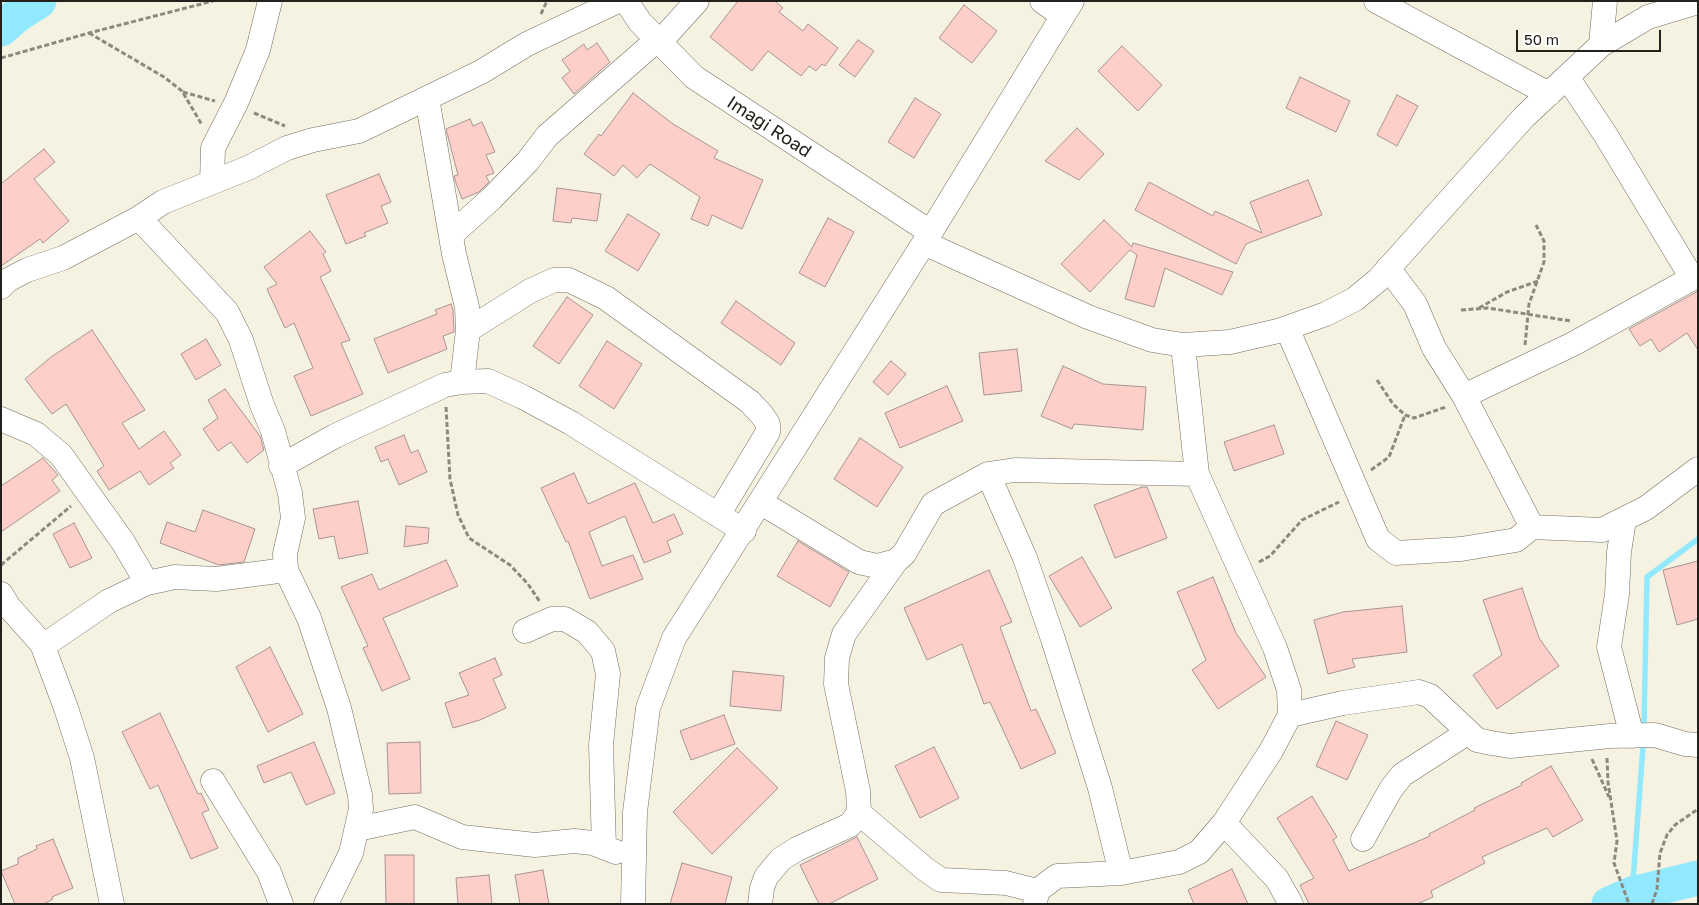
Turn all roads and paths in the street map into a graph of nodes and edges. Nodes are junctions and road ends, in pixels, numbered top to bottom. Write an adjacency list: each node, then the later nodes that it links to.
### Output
1 (213, 1): 11 (path)
2 (270, 1): 19 (street)
3 (618, 1): 18 (street)
4 (626, 1): 12 (street, Imagi Road)
5 (697, 1): 12 (street)
6 (1042, 1): 10 (street)
7 (1376, 1): 17 (street)
8 (1605, 1): 13 (street)
9 (1698, 2): 13 (street, Imagi Road)
10 (1068, 9): 26 (street)
11 (89, 33): 14 (path); 16 (path)
12 (658, 42): 25 (street); 26 (street, Imagi Road)
13 (1601, 44): 15 (street, Imagi Road)
14 (1, 58)
15 (1567, 77): 17 (street, Imagi Road); 28 (street)
16 (182, 92): 19 (path); 21 (path)
17 (1549, 94): 27 (street, Imagi Road)
18 (427, 98): 20 (street); 25 (street)
19 (236, 103): 20 (path); 21 (street)
20 (313, 140): 22 (street)
21 (213, 148): 22 (street)
22 (212, 182): 23 (street)
23 (139, 218): 30 (street); 44 (street)
24 (1536, 225): 29 (path)
25 (452, 234): 35 (street)
26 (927, 237): 37 (street, Imagi Road); 50 (street)
27 (1388, 268): 34 (street, Imagi Road); 41 (street)
28 (1695, 277): 36 (street)
29 (1538, 281): 31 (path); 33 (path)
30 (1, 287)
31 (1478, 308): 32 (path); 33 (path)
32 (1461, 310)
33 (1527, 315): 36 (path); 38 (path)
34 (1287, 328): 37 (street, Imagi Road); 48 (street)
35 (468, 330): 40 (street); 51 (street)
36 (1590, 335): 38 (street)
37 (1183, 345): 47 (street)
38 (1523, 368): 41 (street)
39 (1377, 380): 42 (path)
40 (453, 384): 44 (street); 51 (street); 61 (path)
41 (1464, 396): 42 (path); 53 (street)
42 (1405, 415): 48 (path)
43 (1, 419): 49 (street)
44 (281, 466): 57 (street)
45 (1698, 470): 52 (street)
46 (988, 474): 47 (street); 55 (street); 78 (street)
47 (1197, 474): 58 (street)
48 (1356, 487): 53 (street); 58 (path)
49 (87, 493): 56 (path); 59 (street)
50 (760, 502): 54 (street); 55 (street)
51 (718, 515): 54 (street)
52 (1624, 520): 53 (street); 66 (street)
53 (1532, 527)
54 (744, 531): 77 (street)
55 (896, 561): 72 (street)
56 (1, 565)
57 (286, 570): 59 (street); 74 (street)
58 (1241, 572): 64 (street)
59 (147, 583): 63 (street)
60 (4, 603): 63 (street)
61 (552, 619): 62 (street); 76 (street)
62 (525, 631)
63 (43, 646): 80 (street)
64 (1290, 715): 65 (street); 73 (street)
65 (1467, 733): 67 (street); 75 (street)
66 (1621, 736): 67 (street); 68 (street); 70 (path)
67 (1582, 738): 70 (path)
68 (1698, 745)
69 (213, 781): 81 (street)
70 (1611, 801): 86 (path)
71 (1698, 809): 87 (path)
72 (859, 813): 79 (street); 84 (street)
73 (1224, 823): 78 (street); 85 (street)
74 (357, 829): 76 (street); 82 (street)
75 (1363, 839)
76 (604, 847): 77 (street)
77 (634, 860): 83 (street)
78 (1121, 874): 79 (street)
79 (1036, 897)
80 (112, 904)
81 (281, 904)
82 (326, 904)
83 (633, 904)
84 (760, 904)
85 (1292, 904)
86 (1629, 904)
87 (1652, 904)

